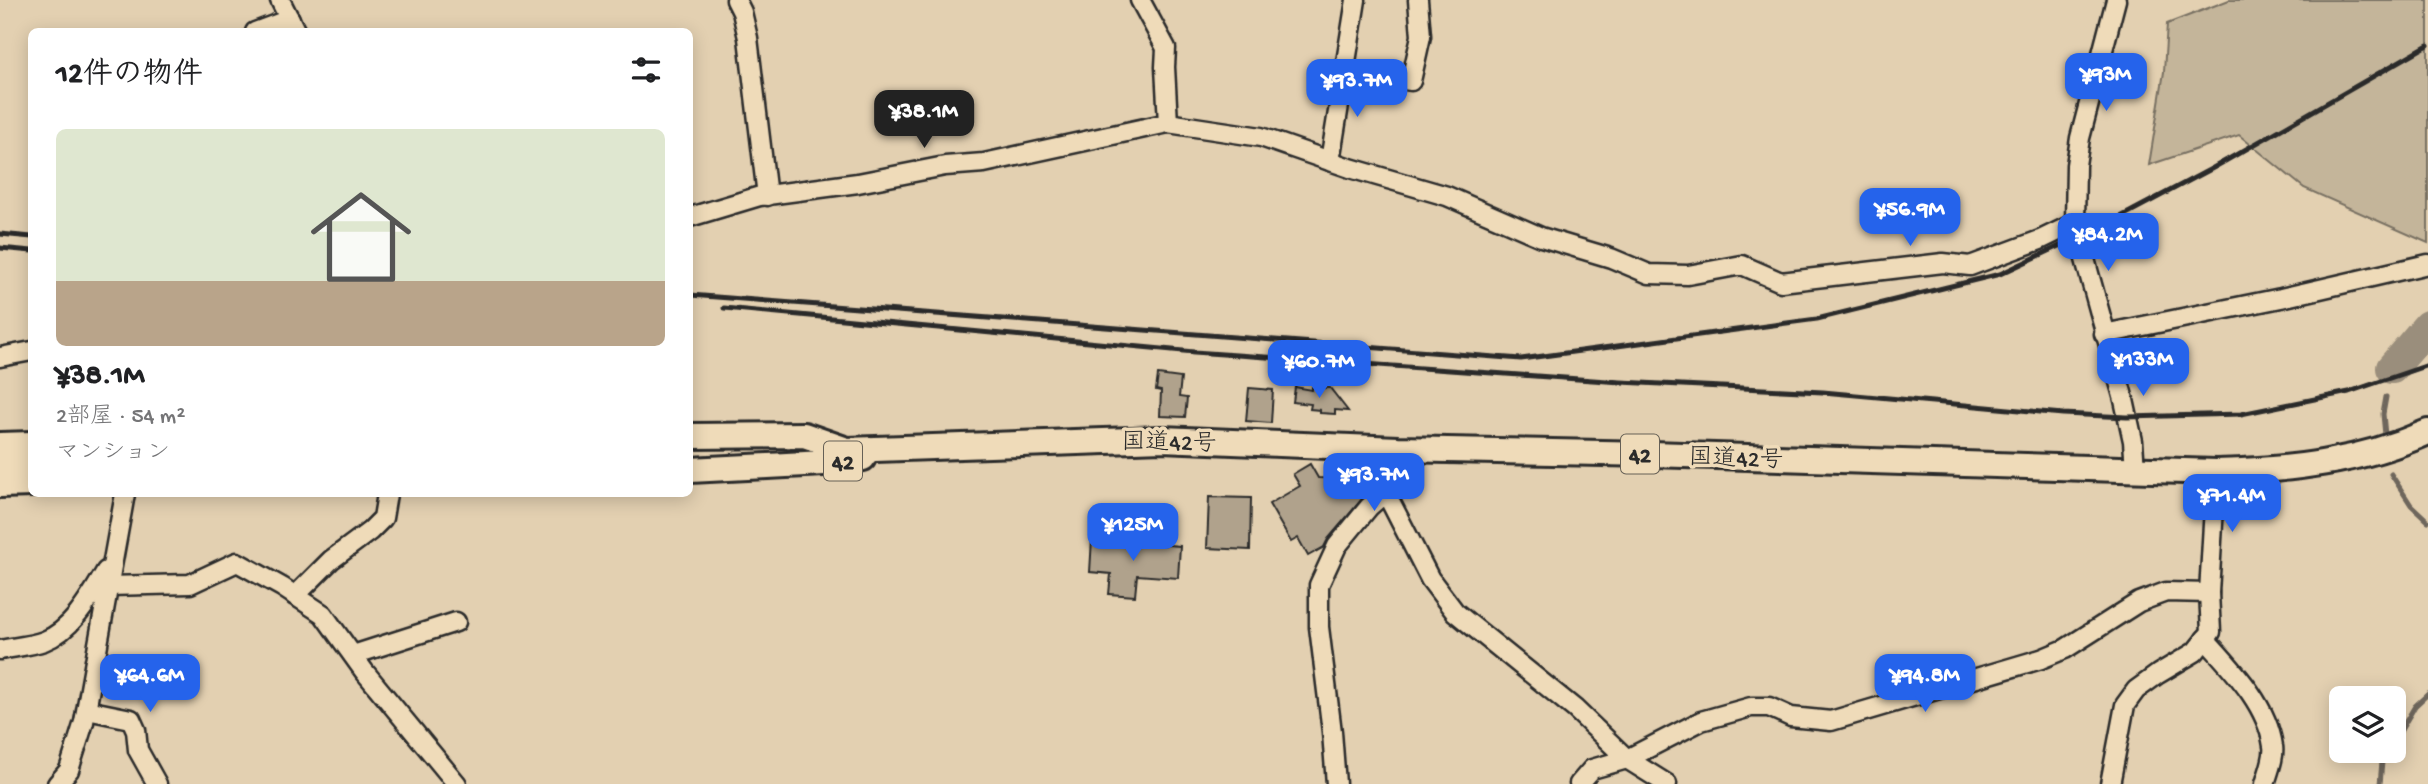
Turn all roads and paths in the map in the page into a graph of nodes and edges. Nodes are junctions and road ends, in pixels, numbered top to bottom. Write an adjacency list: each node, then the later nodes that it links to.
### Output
1 (280, 0): 7 (street)
2 (736, 0): 11 (street)
3 (1140, 0): 9 (street)
4 (1356, 0): 8 (street)
5 (1418, 0): 8 (street)
6 (2116, 0): 13 (street)
7 (293, 25)
8 (1346, 71): 10 (street)
9 (1168, 123): 10 (street); 11 (street)
10 (1330, 161): 13 (street)
11 (767, 196): 12 (street)
12 (693, 216)
13 (2075, 223): 15 (street)
14 (2428, 264): 15 (street)
15 (2105, 334): 29 (street)
16 (28, 352): 17 (street)
17 (0, 357)
18 (2428, 432): 30 (highway, 国道42号 / 42)
19 (693, 436): 24 (highway, 国道42号 / 42)
20 (996, 443): 23 (highway, 国道42号 / 42); 24 (highway, 国道42号 / 42); 28 (highway, 国道42号 / 42)
21 (0, 444): 22 (highway)
22 (28, 444)
23 (1398, 449): 29 (highway, 国道42号 / 42); 33 (street)
24 (847, 450): 25 (highway)
25 (693, 454)
26 (28, 466): 27 (highway)
27 (0, 467)
28 (693, 470)
29 (2135, 470): 30 (highway, 国道42号 / 42)
30 (2216, 472): 38 (street)
31 (28, 484): 32 (highway)
32 (0, 485)
33 (1387, 491): 45 (street); 49 (street)
34 (124, 497): 36 (street)
35 (386, 497): 39 (street)
36 (113, 556): 37 (street); 42 (street)
37 (108, 586): 39 (street); 44 (street)
38 (2209, 593): 41 (street); 45 (street)
39 (295, 596): 43 (street)
40 (456, 622): 43 (street)
41 (2205, 639): 52 (street); 53 (street)
42 (0, 650)
43 (353, 654): 48 (street)
44 (87, 710): 46 (street); 47 (street)
45 (1627, 759): 50 (street); 51 (street)
46 (57, 784)
47 (158, 784)
48 (457, 784)
49 (1336, 784)
50 (1579, 784)
51 (1667, 784)
52 (2110, 784)
53 (2265, 784)

